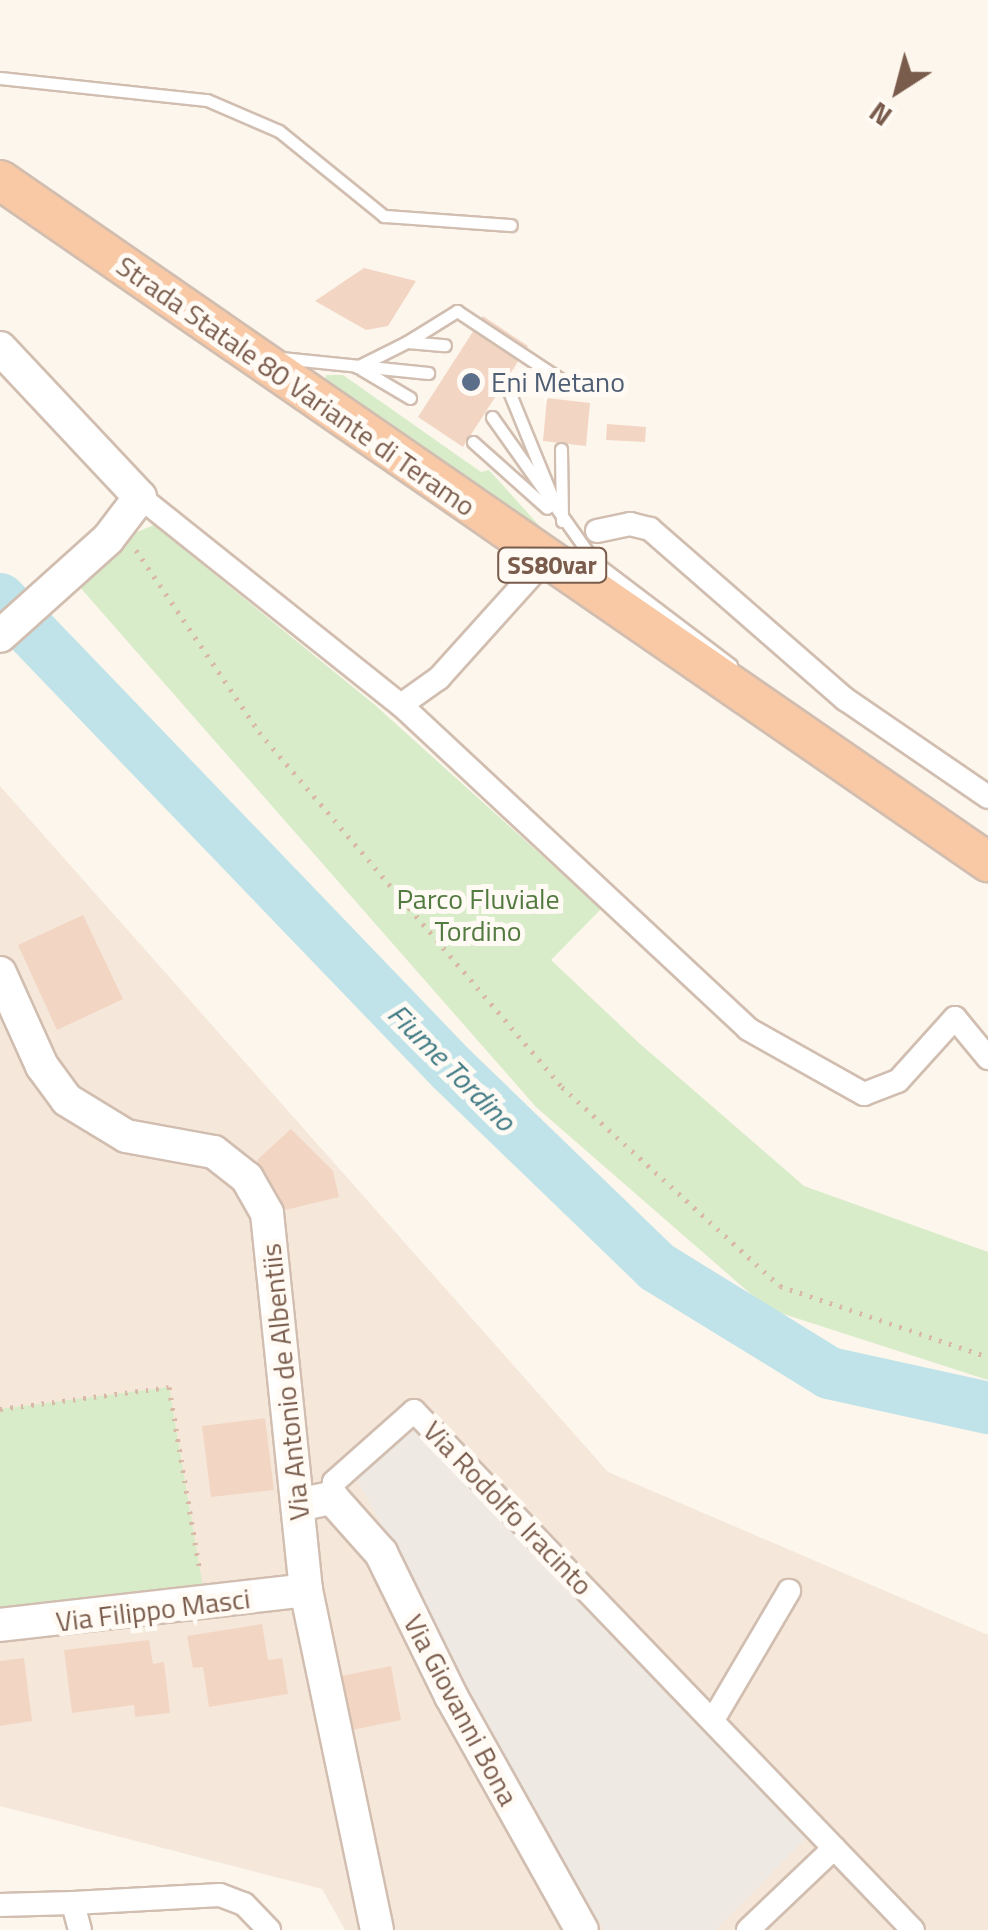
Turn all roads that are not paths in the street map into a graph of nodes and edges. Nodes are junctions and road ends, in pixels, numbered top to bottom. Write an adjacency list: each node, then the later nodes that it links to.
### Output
1 (0, 78): 3 (lane)
2 (0, 180): 7 (highway, Strada Statale 80 Variante di Teramo / SS80var)
3 (511, 225)
4 (407, 342): 5 (lane); 8 (lane); 10 (lane)
5 (445, 345)
6 (0, 348): 16 (main road)
7 (252, 354): 8 (lane); 22 (highway, Strada Statale 80 Variante di Teramo / SS80var)
8 (357, 367): 9 (lane); 12 (lane)
9 (428, 373)
10 (568, 385)
11 (508, 389): 17 (lane)
12 (410, 398)
13 (492, 417): 17 (lane)
14 (473, 442): 17 (lane)
15 (562, 449): 17 (lane)
16 (140, 497): 20 (main road); 21 (street)
17 (562, 521): 22 (lane)
18 (597, 531): 23 (street)
19 (530, 576): 21 (street)
20 (0, 636)
21 (401, 705): 26 (street)
22 (798, 732): 24 (highway, Strada Statale 80 Variante di Teramo / SS80var)
23 (988, 797)
24 (988, 862)
25 (0, 973): 28 (main road, Via Antonio de Albentiis)
26 (988, 1058)
27 (332, 1498): 28 (main road); 32 (street, Via Rodolfo Iracinto); 39 (main road, Via Giovanni Bona)
28 (298, 1505): 29 (main road, Via Antonio de Albentiis)
29 (306, 1590): 31 (main road, Via Filippo Masci); 38 (main road, Via Antonio de Albentiis)
30 (789, 1591): 32 (street)
31 (0, 1625)
32 (713, 1720): 33 (street, Via Rodolfo Iracinto)
33 (834, 1848): 40 (street); 41 (street, Via Rodolfo Iracinto)
34 (73, 1903): 35 (street); 36 (street); 37 (street)
35 (0, 1905)
36 (80, 1930)
37 (269, 1930)
38 (377, 1930)
39 (582, 1930)
40 (748, 1930)
41 (913, 1930)

